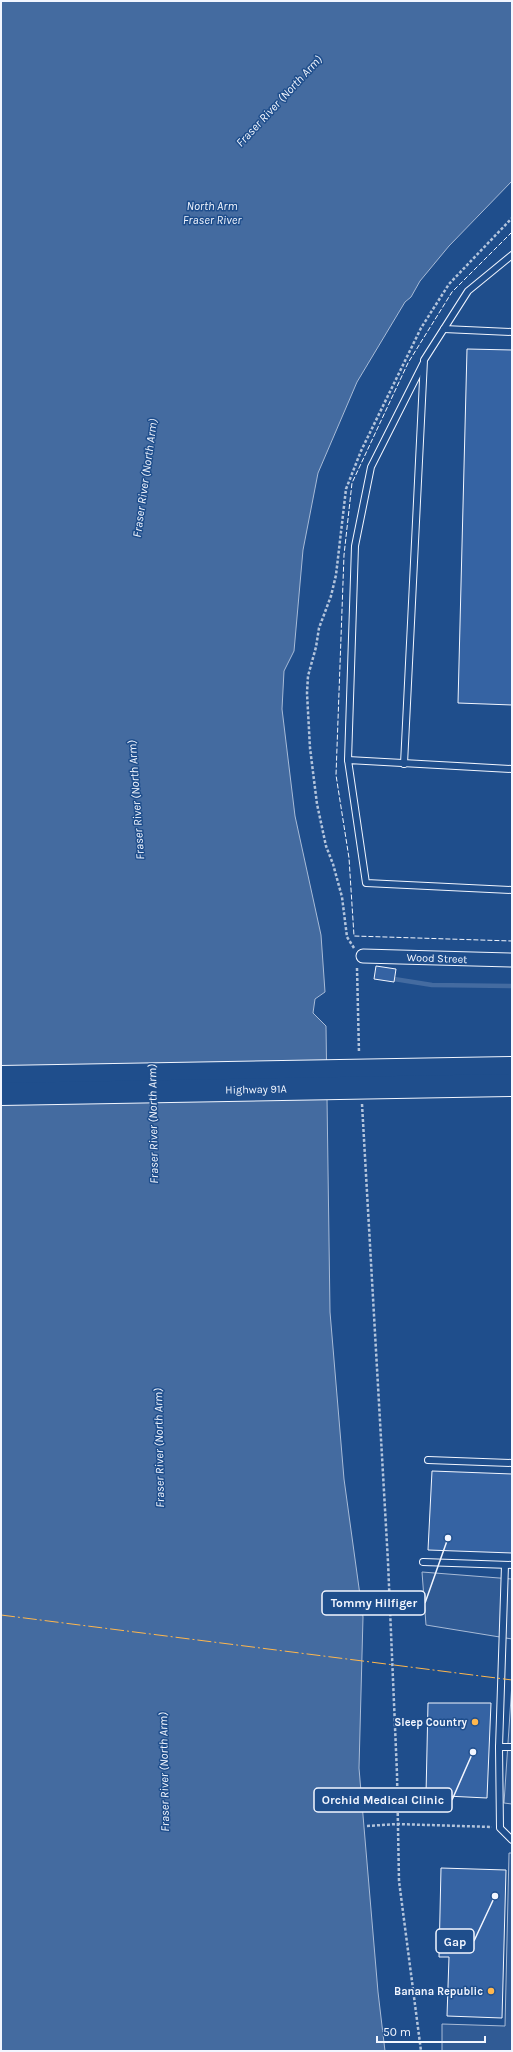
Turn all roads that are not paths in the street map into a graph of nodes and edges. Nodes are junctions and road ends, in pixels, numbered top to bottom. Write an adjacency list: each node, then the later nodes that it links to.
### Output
1 (512, 255): 2 (lane)
2 (444, 329): 3 (lane); 4 (lane)
3 (512, 332)
4 (424, 360): 5 (lane); 6 (lane)
5 (348, 760): 6 (lane); 8 (lane)
6 (404, 764): 7 (lane)
7 (512, 769)
8 (512, 890)
9 (363, 956): 10 (street, Wood Street)
10 (512, 960)
11 (512, 1068): 12 (highway, Highway 91A, bridge)
12 (1, 1077)
13 (512, 1085): 14 (highway, Highway 91A, bridge)
14 (1, 1094)
15 (428, 1460): 16 (lane)
16 (512, 1463)
17 (423, 1562): 18 (lane)
18 (509, 1565): 19 (lane)
19 (499, 1747): 20 (lane); 21 (lane)
20 (512, 1747)
21 (512, 1840)

